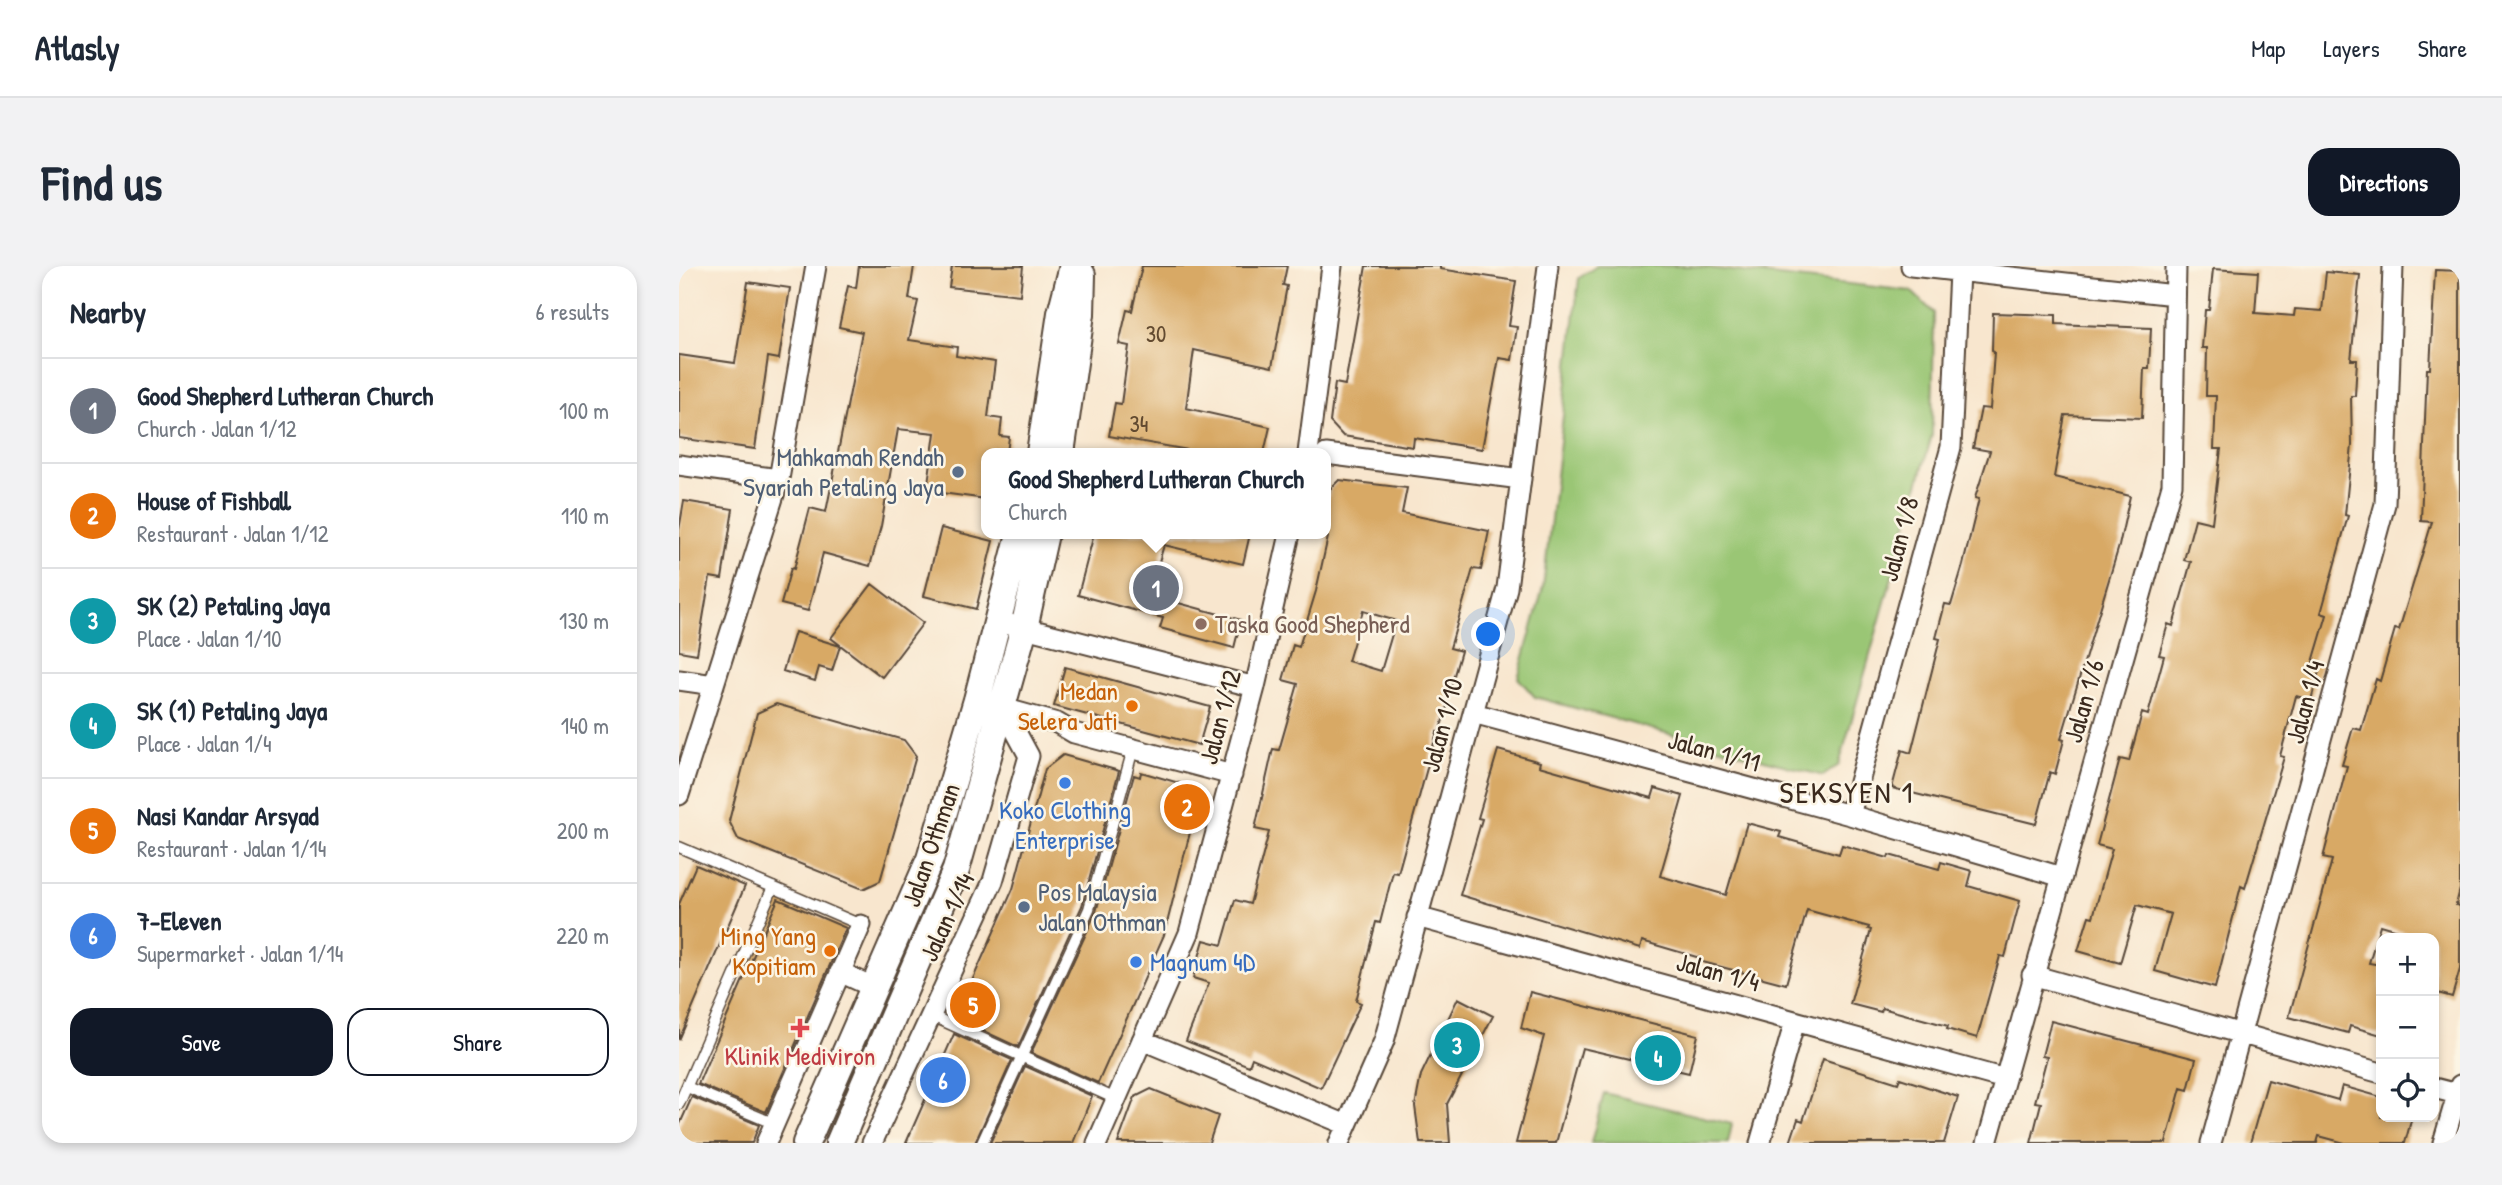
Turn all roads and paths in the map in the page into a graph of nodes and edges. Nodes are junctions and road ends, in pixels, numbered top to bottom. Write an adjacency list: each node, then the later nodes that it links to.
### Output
1 (816, 266): 16 (street)
2 (1073, 266): 11 (main road)
3 (1082, 266): 12 (main road)
4 (1332, 266): 13 (street)
5 (1548, 266): 17 (street, Jalan 1/10)
6 (1911, 266): 9 (street)
7 (2176, 266): 10 (street, Jalan 1/6)
8 (2393, 266): 42 (street, Jalan 1/4)
9 (1959, 271): 10 (street); 31 (street, Jalan 1/8)
10 (2175, 295): 33 (street, Jalan 1/6)
11 (1041, 448)
12 (1062, 448)
13 (1316, 448)
14 (1331, 455): 17 (street)
15 (679, 465): 16 (street)
16 (779, 479): 24 (street)
17 (1521, 479): 27 (street, Jalan 1/10)
18 (1019, 539): 21 (main road, Jalan Othman)
19 (1044, 539): 22 (main road, Jalan Othman)
20 (1289, 539): 25 (street, Jalan 1/12)
21 (998, 621): 22 (street); 39 (main road, Jalan Othman)
22 (1024, 628): 25 (street); 26 (main road, Jalan Othman)
23 (679, 681): 24 (street)
24 (714, 685): 30 (street)
25 (1255, 687): 29 (street, Jalan 1/12)
26 (1003, 708): 28 (street); 40 (street, Jalan 1/14); 56 (main road, Jalan Othman)
27 (1473, 713): 31 (street, Jalan 1/11); 35 (street, Jalan 1/10)
28 (1133, 749): 29 (street); 44 (lane)
29 (1232, 775): 43 (street, Jalan 1/12)
30 (679, 796)
31 (1850, 815): 33 (street, Jalan 1/11)
32 (679, 847): 34 (lane)
33 (2062, 877): 38 (street, Jalan 1/6)
34 (773, 887): 36 (lane); 47 (lane)
35 (1417, 917): 41 (street, Jalan 1/4); 53 (street, Jalan 1/10)
36 (861, 925): 37 (street)
37 (840, 972): 39 (street); 52 (street)
38 (2032, 975): 42 (street); 46 (street, Jalan 1/6)
39 (875, 988): 55 (main road, Jalan Othman)
40 (930, 1015): 44 (lane); 57 (street, Jalan 1/14)
41 (1795, 1021): 46 (street, Jalan 1/4); 61 (street)
42 (2242, 1035): 45 (street); 63 (street, Jalan 1/4)
43 (1142, 1040): 50 (street, Jalan 1/12); 53 (street)
44 (1020, 1056): 50 (lane); 58 (lane)
45 (2376, 1072)
46 (2005, 1079): 62 (street, Jalan 1/6)
47 (687, 1087): 51 (lane); 52 (lane)
48 (2439, 1088): 49 (street)
49 (2459, 1089): 64 (street)
50 (1116, 1099): 59 (street, Jalan 1/12)
51 (679, 1104)
52 (775, 1124): 54 (street)
53 (1347, 1125): 60 (street, Jalan 1/10)
54 (766, 1143)
55 (806, 1143)
56 (839, 1143)
57 (872, 1143)
58 (982, 1143)
59 (1097, 1143)
60 (1339, 1143)
61 (1761, 1143)
62 (1987, 1143)
63 (2211, 1143)
64 (2443, 1143)

